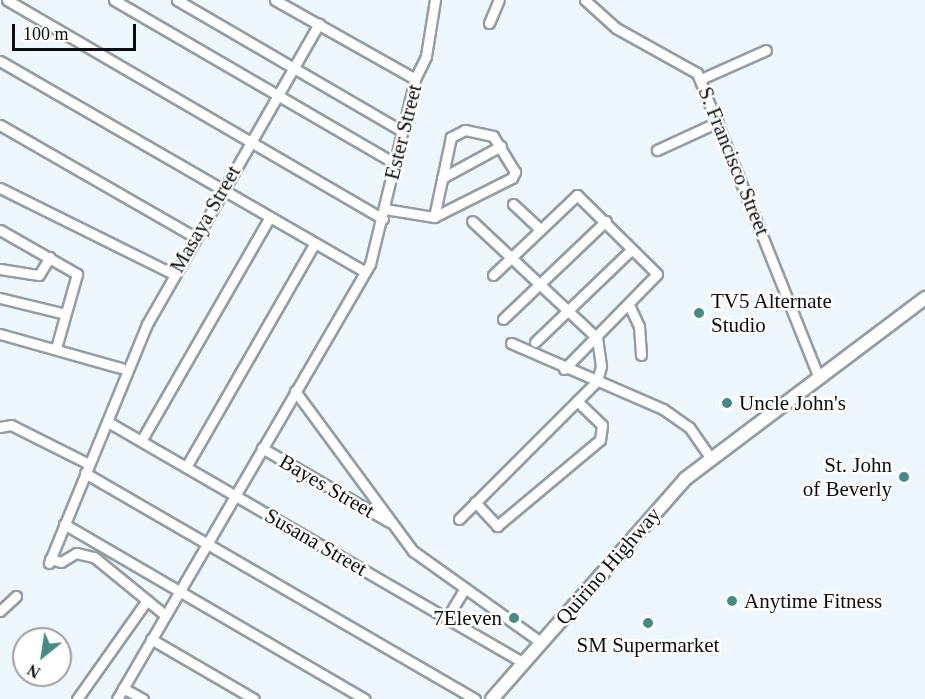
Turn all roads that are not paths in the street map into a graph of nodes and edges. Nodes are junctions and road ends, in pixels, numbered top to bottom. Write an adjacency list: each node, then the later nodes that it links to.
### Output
1 (8, 0): 19 (street)
2 (114, 0): 15 (street)
3 (177, 0): 12 (street)
4 (275, 0): 9 (street)
5 (435, 0): 13 (street, Ester Street)
6 (499, 0): 8 (street)
7 (585, 0): 14 (street, S. Francisco Street)
8 (489, 23)
9 (319, 24): 12 (street, Masaya Street); 13 (street)
10 (766, 50): 14 (street)
11 (0, 61): 25 (street)
12 (294, 68): 15 (street, Masaya Street); 18 (street)
13 (415, 79): 18 (street, Ester Street)
14 (701, 79): 16 (street, S. Francisco Street)
15 (278, 96): 19 (street, Masaya Street); 22 (street)
16 (718, 122): 21 (street); 59 (street, S. Francisco Street)
17 (0, 125): 35 (street)
18 (402, 131): 22 (street, Ester Street)
19 (250, 142): 25 (street, Masaya Street); 30 (street)
20 (501, 146): 23 (street); 23 (street); 29 (street)
21 (657, 150)
22 (394, 163): 27 (street, Ester Street)
23 (442, 178): 29 (street)
24 (0, 188): 42 (street)
25 (223, 190): 28 (street); 35 (street, Masaya Street)
26 (513, 204): 33 (street)
27 (385, 208): 29 (street); 30 (street, Ester Street)
28 (270, 217): 36 (street); 65 (street)
29 (434, 217)
30 (383, 219): 40 (street, Ester Street)
31 (606, 220): 33 (street); 37 (street); 44 (street)
32 (472, 221): 39 (street)
33 (539, 228): 39 (street)
34 (1, 232): 38 (street)
35 (195, 237): 42 (street, Masaya Street)
36 (315, 243): 40 (street); 69 (street)
37 (632, 249): 47 (street); 48 (street)
38 (50, 257): 41 (street); 49 (street)
39 (510, 257): 43 (street); 44 (street)
40 (368, 268): 61 (street, Ester Street)
41 (0, 269)
42 (174, 274): 58 (street, Masaya Street)
43 (493, 275)
44 (539, 284): 48 (street); 50 (street)
45 (0, 298): 49 (street)
46 (925, 298): 59 (main road, Quirino Highway)
47 (630, 307): 52 (street); 56 (street)
48 (568, 311): 52 (street); 53 (street)
49 (65, 314): 55 (street)
50 (503, 319)
51 (0, 334): 55 (street)
52 (597, 338): 57 (street); 60 (street)
53 (535, 342)
54 (511, 343): 57 (street)
55 (56, 348): 58 (street)
56 (641, 355)
57 (564, 369): 60 (street)
58 (124, 370): 63 (street, Masaya Street)
59 (818, 376): 67 (main road, Quirino Highway)
60 (597, 381): 62 (street); 67 (street)
61 (295, 391): 66 (street, Ester Street); 75 (street)
62 (577, 401): 72 (street); 72 (street)
63 (108, 422): 65 (street, Susana Street); 68 (street, Masaya Street)
64 (0, 427): 68 (street)
65 (141, 441): 69 (street, Susana Street)
66 (262, 448): 71 (street, Ester Street); 75 (street, Bayes Street)
67 (710, 457): 85 (main road, Quirino Highway)
68 (89, 464): 70 (street, Masaya Street)
69 (186, 467): 71 (street, Susana Street)
70 (85, 474): 74 (street, Masaya Street); 76 (street)
71 (235, 495): 76 (street, Ester Street); 83 (street, Susana Street)
72 (475, 502): 73 (street)
73 (459, 519)
74 (64, 524): 78 (street); 80 (street, Masaya Street)
75 (392, 524): 77 (street)
76 (206, 544): 78 (street, Ester Street); 93 (street)
77 (465, 588): 83 (street); 85 (street)
78 (179, 591): 82 (street, Ester Street); 92 (street)
79 (16, 596): 81 (street)
80 (147, 600): 82 (street); 88 (street)
81 (0, 611)
82 (165, 615): 84 (street, Ester Street)
83 (447, 618): 86 (street, Susana Street)
84 (151, 639): 87 (street, Ester Street); 91 (street)
85 (542, 643): 86 (main road, Quirino Highway)
86 (524, 663): 94 (main road, Quirino Highway)
87 (123, 688): 89 (street, Ester Street); 90 (street)
88 (77, 699)
89 (117, 699)
90 (143, 699)
91 (254, 699)
92 (365, 699)
93 (475, 699)
94 (492, 699)

